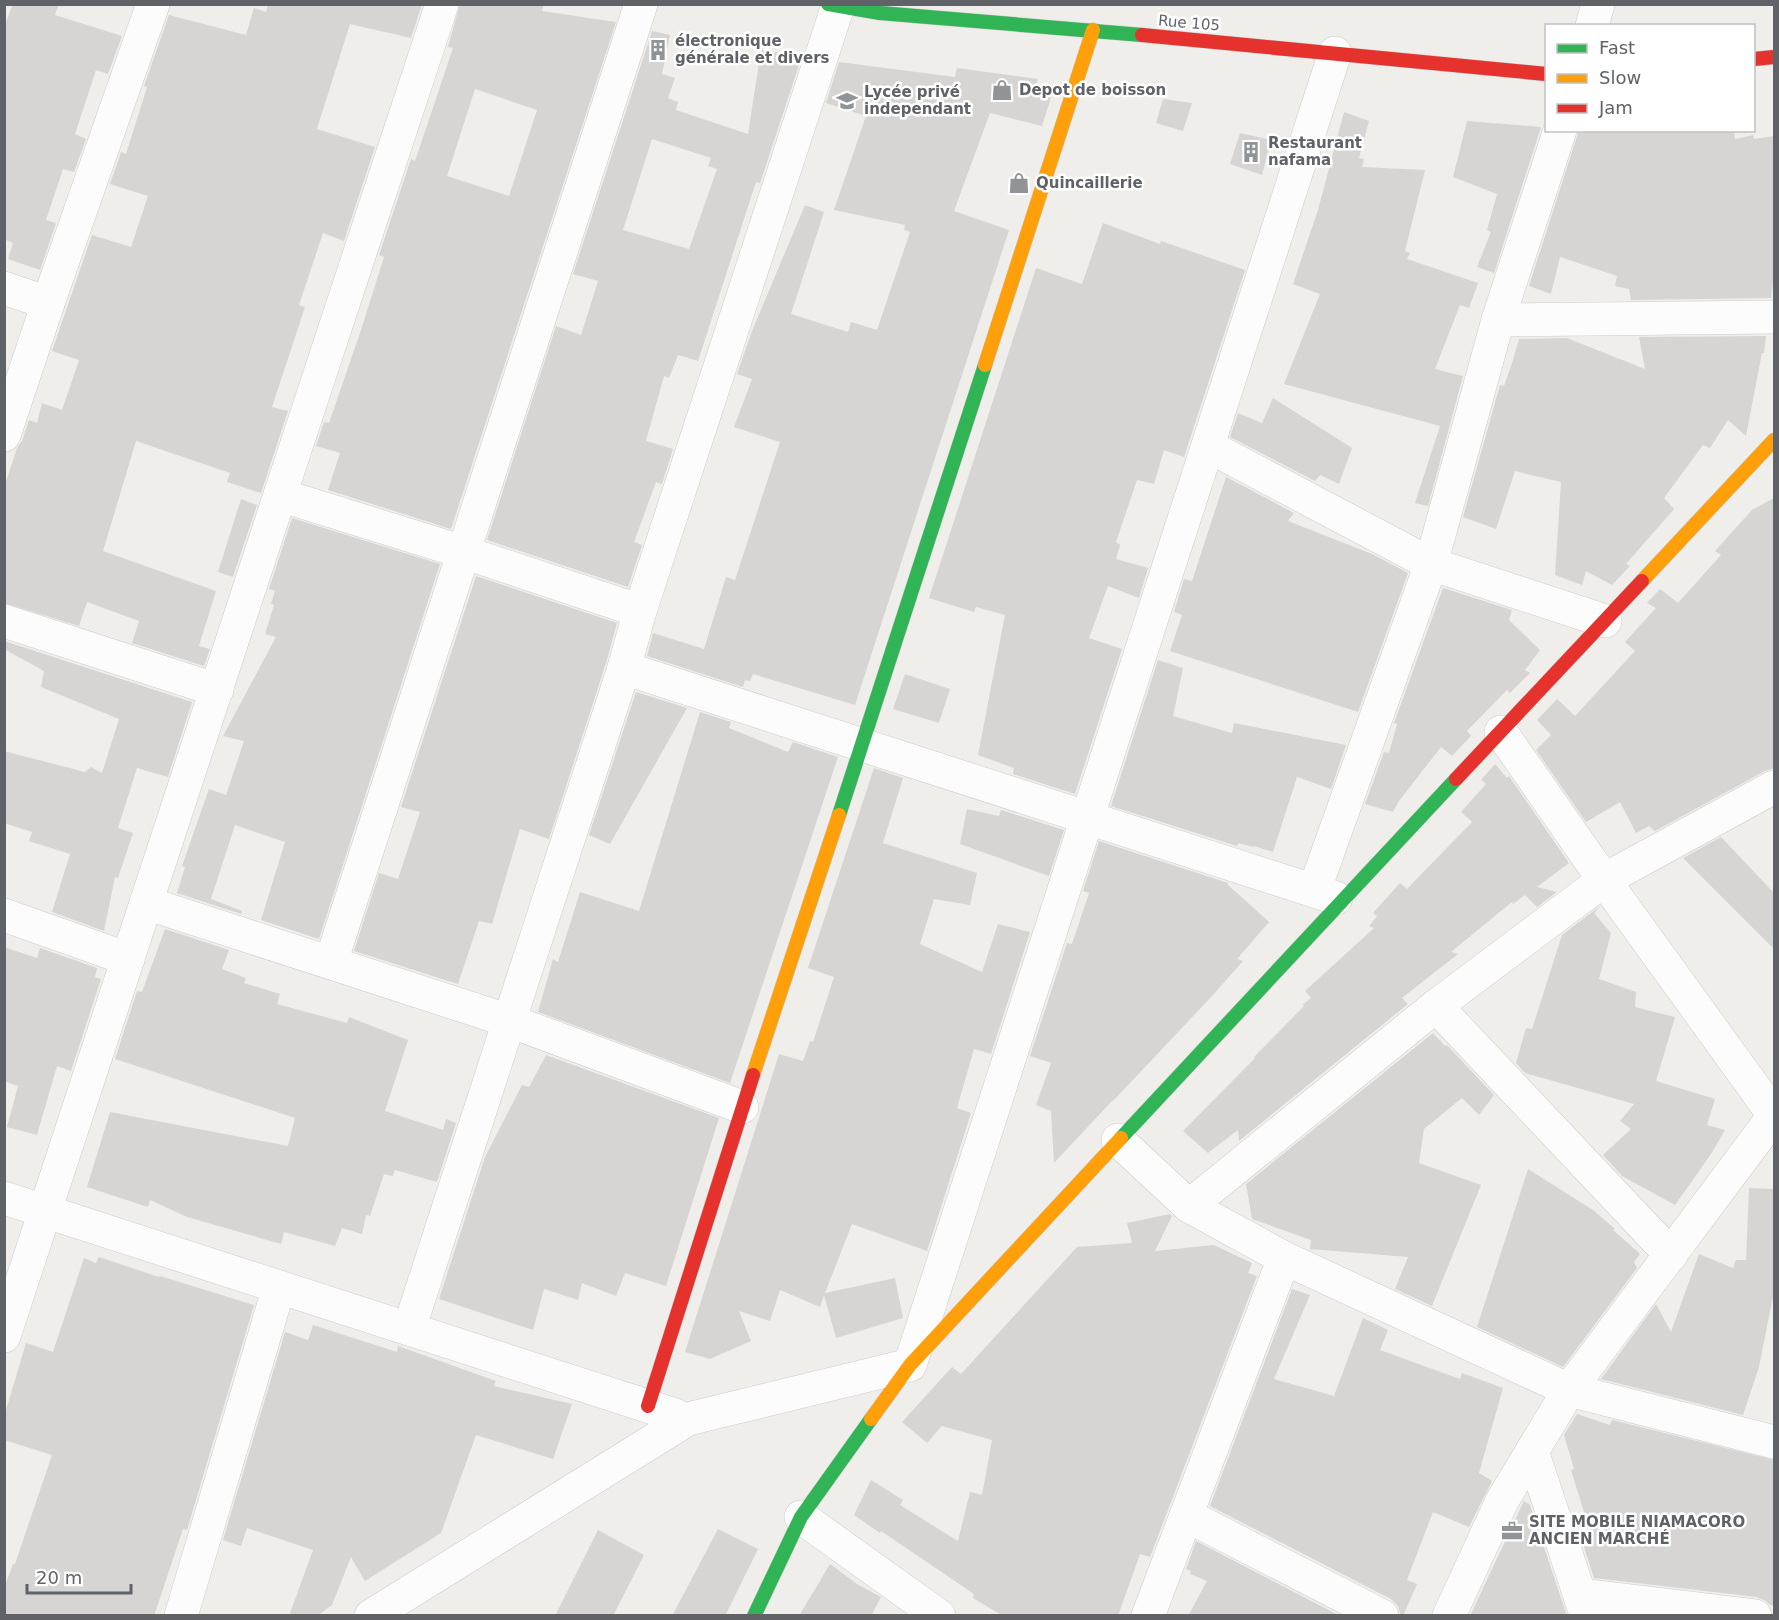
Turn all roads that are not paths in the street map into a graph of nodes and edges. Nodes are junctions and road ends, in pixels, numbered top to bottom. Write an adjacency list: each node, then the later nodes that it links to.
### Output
1 (153, 4): 15 (street)
2 (442, 4): 21 (street)
3 (641, 4): 22 (street)
4 (1598, 4): 7 (street)
5 (833, 5): 6 (street, Rue 105); 24 (street)
6 (881, 9): 8 (street, Rue 105)
7 (1593, 24)
8 (1093, 30): 9 (street, Rue 105); 30 (street)
9 (1335, 53): 12 (street, Rue 105); 20 (street)
10 (1774, 57): 11 (street)
11 (1755, 59)
12 (1545, 74)
13 (1559, 132): 17 (street)
14 (4, 288): 15 (street)
15 (48, 303): 18 (street)
16 (1774, 317): 17 (street)
17 (1498, 320): 23 (street)
18 (4, 435)
19 (1774, 440): 26 (street)
20 (1208, 446): 23 (street); 32 (street)
21 (280, 495): 22 (street); 28 (street)
22 (463, 552): 24 (street); 38 (street)
23 (1431, 564): 26 (street); 34 (street)
24 (640, 611): 27 (street)
25 (4, 621): 28 (street)
26 (1605, 621): 29 (street)
27 (624, 668): 30 (street); 40 (street)
28 (217, 690): 35 (street)
29 (1502, 732): 33 (street); 34 (street)
30 (862, 745): 32 (street); 41 (street)
31 (1774, 787): 33 (street)
32 (1087, 818): 34 (street); 52 (street)
33 (1604, 880): 39 (street); 42 (street)
34 (1328, 896): 43 (street)
35 (146, 903): 37 (street); 38 (street)
36 (4, 915): 37 (street)
37 (128, 959): 46 (street)
38 (331, 962): 40 (street)
39 (1436, 1006): 45 (street); 47 (street)
40 (510, 1021): 41 (street); 50 (street)
41 (742, 1107): 54 (street)
42 (1774, 1115): 47 (street)
43 (1118, 1140): 45 (street); 52 (street)
44 (4, 1198): 46 (street)
45 (1189, 1206): 48 (street)
46 (46, 1211): 49 (street); 51 (street)
47 (1671, 1255): 53 (street)
48 (1284, 1258): 53 (street); 58 (street)
49 (279, 1287): 50 (street); 61 (street)
50 (410, 1329): 54 (street)
51 (4, 1336)
52 (910, 1365): 55 (street); 59 (street)
53 (1569, 1390): 56 (street); 57 (street)
54 (648, 1406): 55 (street)
55 (688, 1419): 62 (street)
56 (1774, 1442)
57 (1532, 1451): 60 (street); 67 (street)
58 (1186, 1515): 65 (street); 66 (street)
59 (801, 1517): 63 (street); 64 (street)
60 (1583, 1605): 68 (street)
61 (181, 1616)
62 (370, 1616)
63 (754, 1616)
64 (939, 1616)
65 (1148, 1616)
66 (1382, 1616)
67 (1449, 1616)
68 (1755, 1616)

